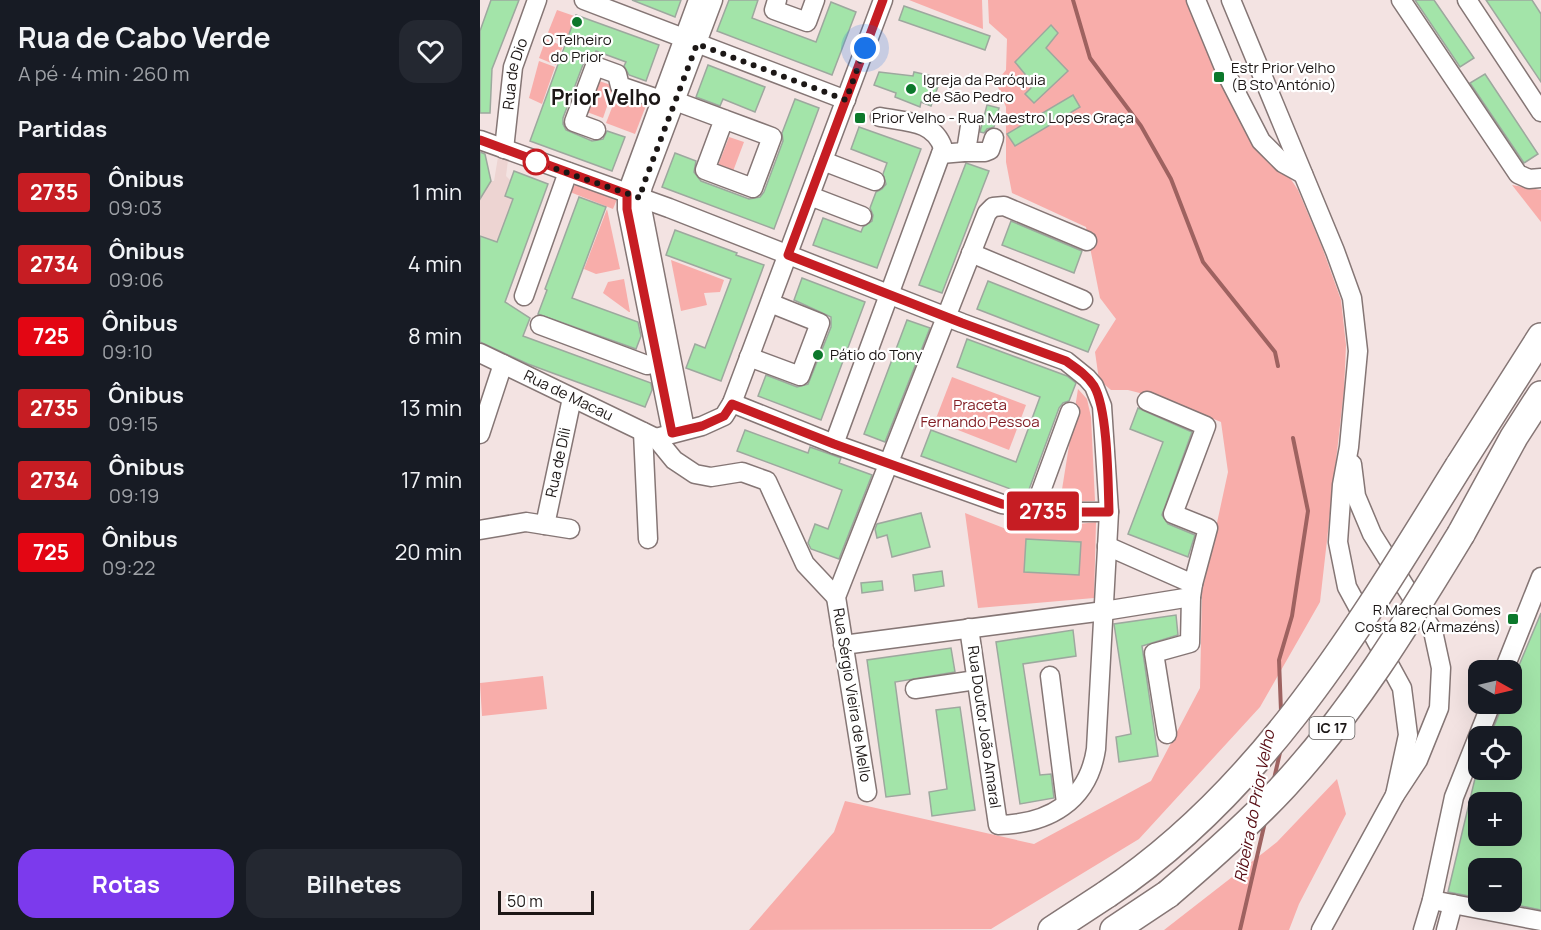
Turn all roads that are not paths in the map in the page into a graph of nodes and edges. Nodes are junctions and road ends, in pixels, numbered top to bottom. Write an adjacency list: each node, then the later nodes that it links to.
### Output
1 (537, 0): 23 (street, Rua de Dio)
2 (584, 0): 12 (street)
3 (698, 0): 12 (street)
4 (713, 0): 12 (street)
5 (777, 0): 6 (street)
6 (815, 0)
7 (883, 0): 15 (street)
8 (1196, 0): 28 (street)
9 (1231, 0): 28 (street)
10 (1401, 0): 29 (street)
11 (1467, 0): 13 (street)
12 (690, 41): 14 (street); 15 (street)
13 (1535, 91): 16 (street)
14 (668, 100): 18 (street); 20 (street); 31 (street)
15 (846, 100): 26 (street)
16 (1541, 112)
17 (880, 117): 25 (street)
18 (724, 119)
19 (970, 126): 24 (street)
20 (596, 130)
21 (994, 138): 24 (street)
22 (480, 140): 23 (street)
23 (504, 148): 27 (street)
24 (963, 152): 25 (street)
25 (941, 154): 37 (street)
26 (823, 161): 30 (street); 32 (street)
27 (568, 172): 31 (street); 38 (street)
28 (1303, 174): 56 (street)
29 (1541, 178)
30 (875, 181)
31 (634, 196): 36 (street); 46 (street); 53 (street)
32 (810, 196): 33 (street); 36 (street)
33 (862, 216)
34 (1087, 241): 35 (street)
35 (971, 253): 39 (street); 41 (street)
36 (788, 255): 37 (street); 40 (street)
37 (889, 294): 41 (street); 55 (street)
38 (524, 296)
39 (1083, 300)
40 (770, 303): 45 (street); 45 (street)
41 (946, 316): 57 (street); 59 (street)
42 (540, 325): 46 (street)
43 (1541, 337): 84 (highway, IC 17, bridge)
44 (480, 353): 47 (street, Rua de Macau)
45 (749, 357): 51 (street)
46 (658, 362): 53 (street)
47 (502, 364): 49 (street, Rua de Macau); 54 (street)
48 (1541, 395): 80 (highway, IC 17, bridge)
49 (572, 398): 53 (street, Rua de Macau); 60 (street, Rua de Díli)
50 (1147, 401): 66 (street)
51 (732, 404): 53 (street); 55 (street)
52 (1070, 412): 58 (street)
53 (664, 433): 63 (street); 67 (street)
54 (480, 434)
55 (834, 444): 57 (street)
56 (1349, 447): 78 (street); 78 (street)
57 (889, 464): 58 (street); 67 (street)
58 (1034, 510): 59 (street)
59 (1109, 512): 64 (street)
60 (545, 525): 61 (street); 62 (street)
61 (480, 530)
62 (570, 530)
63 (648, 539)
64 (1107, 546): 66 (street); 68 (street)
65 (1540, 580): 71 (street)
66 (1192, 590): 68 (street); 76 (street)
67 (836, 597): 70 (street, Rua Sérgio Vieira de Mello)
68 (1104, 611): 69 (street); 79 (street)
69 (969, 628): 70 (street); 73 (street, Rua Doutor João Amaral)
70 (843, 645): 77 (street, Rua Sérgio Vieira de Mello)
71 (1508, 660)
72 (1050, 676): 79 (street)
73 (976, 680): 74 (street); 79 (street, Rua Doutor João Amaral)
74 (915, 689)
75 (1487, 714): 81 (street)
76 (1167, 734)
77 (867, 792)
78 (1395, 795): 87 (street)
79 (1066, 803)
80 (1168, 894): 85 (highway); 86 (highway)
81 (1432, 900): 82 (street); 88 (street)
82 (1453, 904): 83 (street); 89 (street)
83 (1541, 921)
84 (1052, 930)
85 (1114, 930)
86 (1130, 930)
87 (1321, 930)
88 (1423, 930)
89 (1446, 930)

